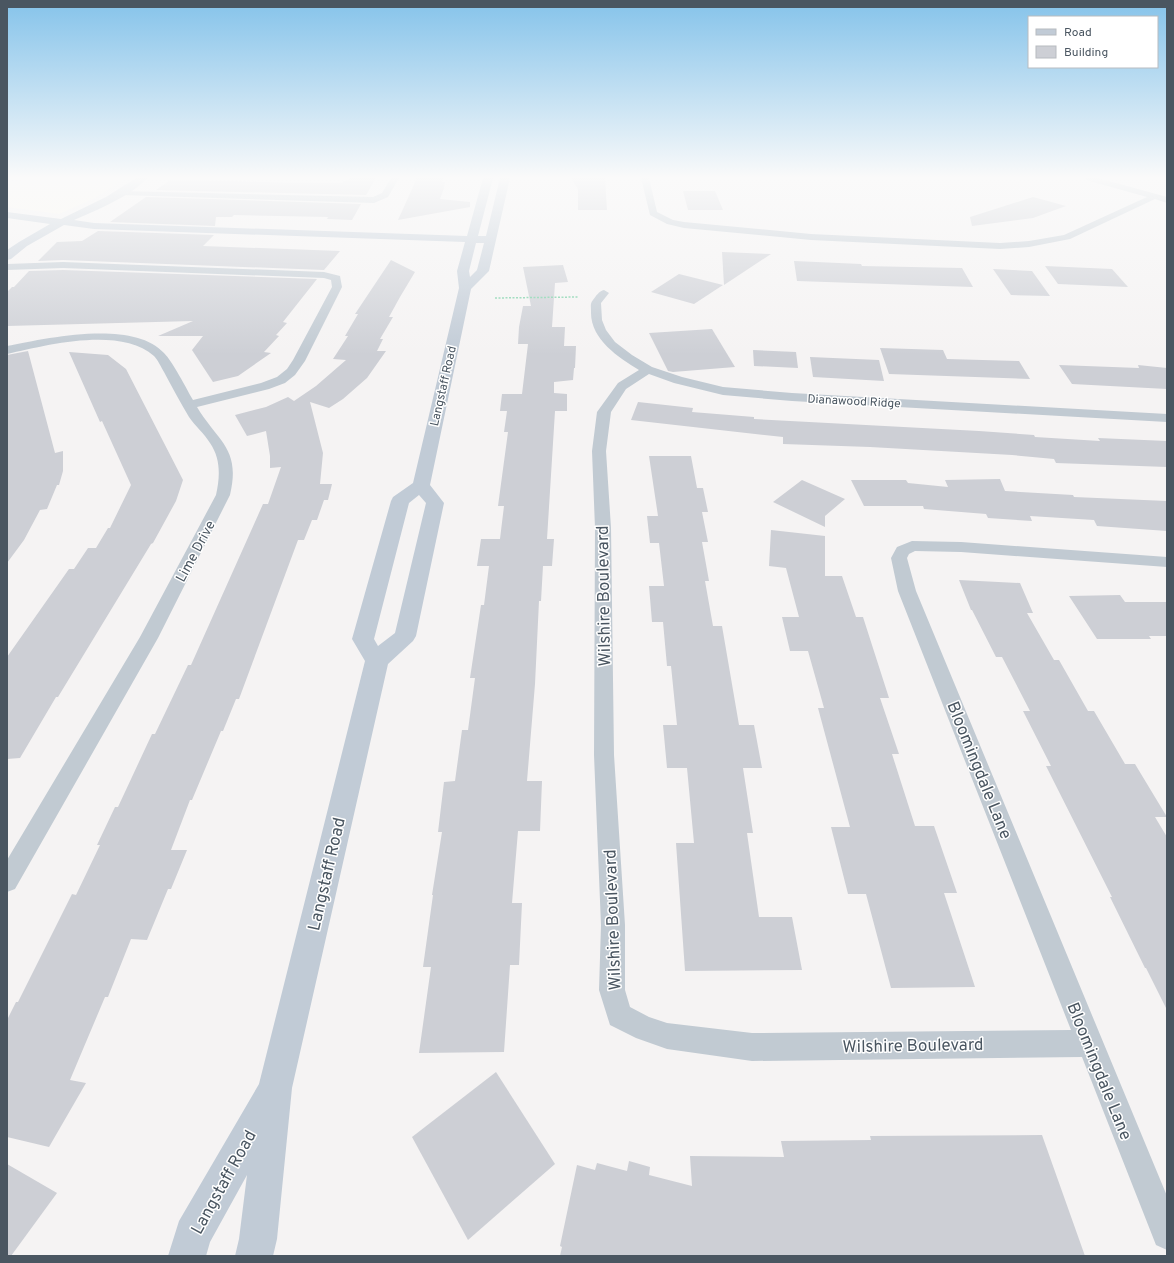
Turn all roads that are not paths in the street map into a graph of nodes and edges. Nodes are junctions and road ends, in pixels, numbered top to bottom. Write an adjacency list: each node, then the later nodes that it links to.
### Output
1 (31, 237): 8 (main road)
2 (411, 237): 6 (main road)
3 (492, 237): 7 (main road)
4 (810, 237): 5 (street)
5 (1067, 237)
6 (472, 239): 7 (main road); 10 (main road, Langstaff Road)
7 (491, 240): 10 (main road)
8 (7, 256)
9 (7, 267): 14 (street)
10 (465, 288): 16 (main road, Langstaff Road)
11 (604, 293): 13 (street, Dianawood Ridge)
12 (7, 350): 14 (street, Lime Drive)
13 (648, 370): 15 (street, Dianawood Ridge); 20 (street, Wilshire Boulevard)
14 (190, 405): 19 (street, Lime Drive)
15 (1167, 418)
16 (421, 485): 18 (main road); 18 (main road)
17 (1167, 562): 20 (street, Bloomingdale Lane)
18 (377, 660): 21 (main road, Langstaff Road)
19 (7, 881)
20 (1089, 1043): 22 (street, Bloomingdale Lane)
21 (275, 1088): 23 (main road, Langstaff Road); 24 (main road, Langstaff Road)
22 (1167, 1234)
23 (187, 1256)
24 (254, 1256)

